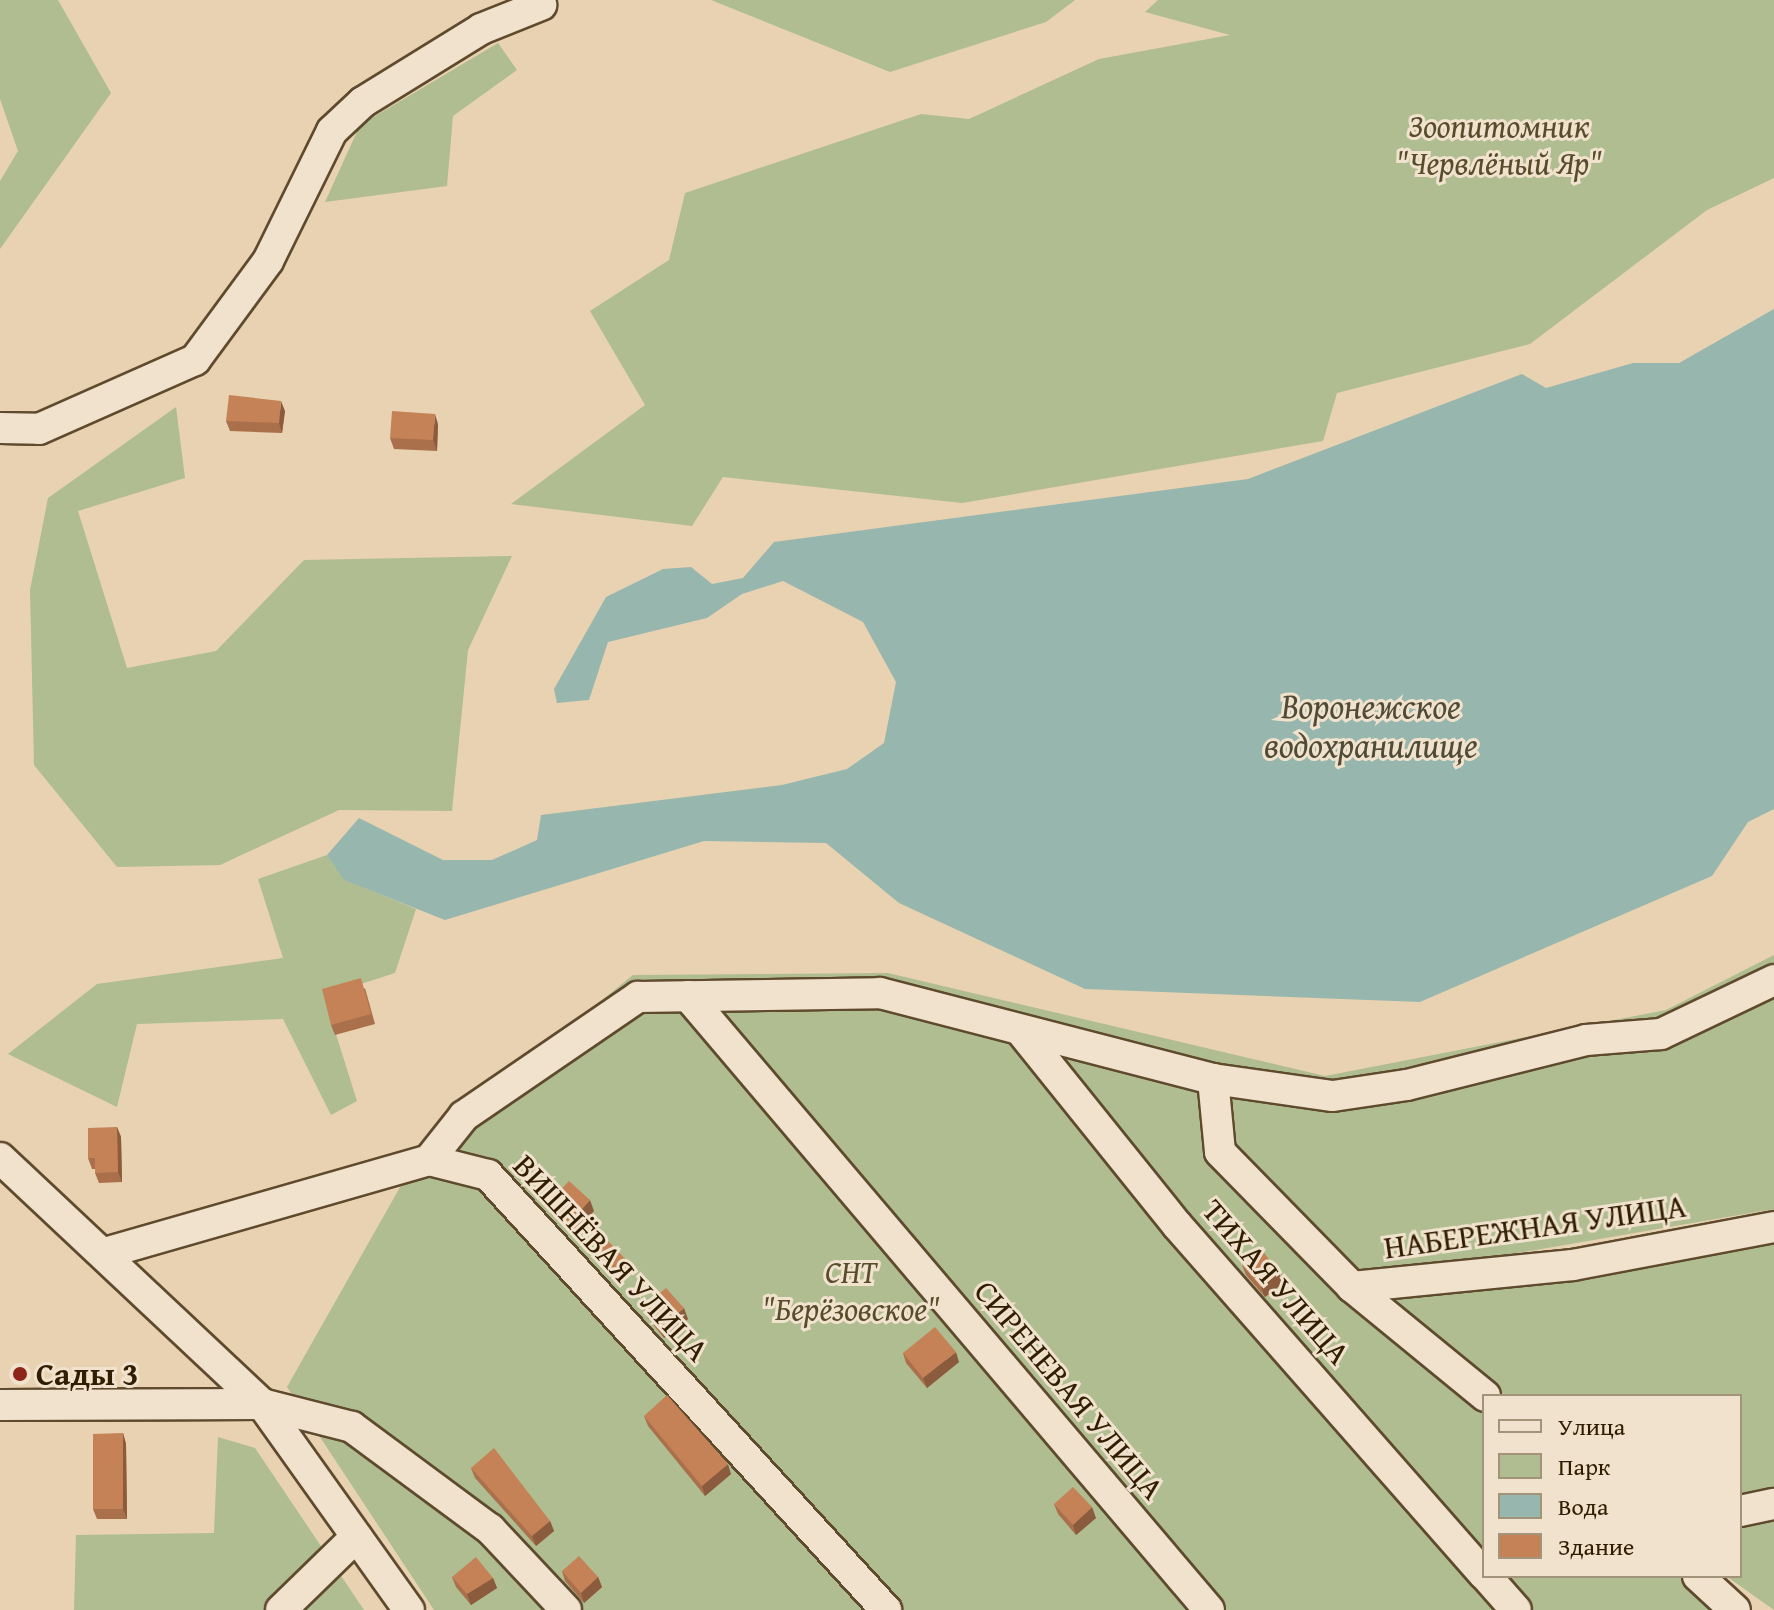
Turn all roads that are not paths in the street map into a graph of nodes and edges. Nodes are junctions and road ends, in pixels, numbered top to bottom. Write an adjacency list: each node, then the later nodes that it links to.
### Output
1 (541, 5): 2 (street)
2 (0, 428)
3 (1774, 980): 6 (street)
4 (688, 996): 5 (street); 8 (street); 25 (street, СИРЕНЕВАЯ УЛИЦА)
5 (1021, 1031): 6 (street); 18 (street, ТИХАЯ УЛИЦА)
6 (1213, 1079): 11 (street)
7 (0, 1158): 10 (street)
8 (429, 1160): 10 (street); 24 (street, ВИШНЁВАЯ УЛИЦА)
9 (1774, 1227): 11 (street, НАБЕРЕЖНАЯ УЛИЦА)
10 (105, 1253): 13 (street)
11 (1352, 1287): 12 (street)
12 (1483, 1394)
13 (262, 1404): 14 (street); 17 (street); 23 (street)
14 (0, 1405)
15 (1774, 1504): 16 (street)
16 (1742, 1511)
17 (356, 1537): 21 (street); 22 (street)
18 (1482, 1572)
19 (1488, 1578): 26 (street, ТИХАЯ УЛИЦА)
20 (1700, 1578): 27 (street)
21 (281, 1610)
22 (409, 1610)
23 (566, 1610)
24 (886, 1610)
25 (1209, 1610)
26 (1516, 1610)
27 (1735, 1610)

